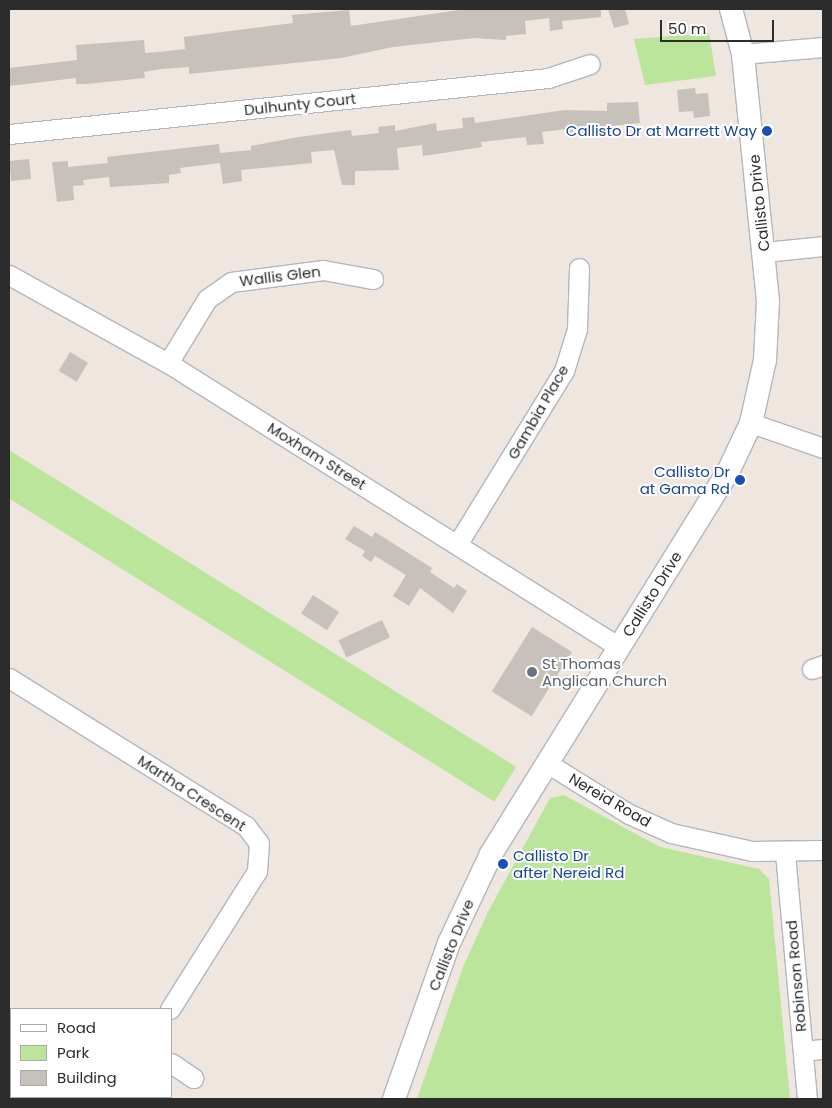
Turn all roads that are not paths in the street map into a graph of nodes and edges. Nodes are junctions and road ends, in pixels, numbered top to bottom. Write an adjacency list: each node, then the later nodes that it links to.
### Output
1 (731, 9): 3 (street, Callisto Drive)
2 (823, 47): 3 (street)
3 (743, 54): 7 (street, Callisto Drive)
4 (590, 64): 5 (street, Dulhunty Court)
5 (9, 134)
6 (823, 246): 7 (street)
7 (764, 252): 12 (street, Callisto Drive)
8 (579, 268): 14 (street, Gambia Place)
9 (9, 275): 11 (street, Moxham Street)
10 (373, 279): 11 (street, Wallis Glen)
11 (168, 364): 14 (street, Moxham Street)
12 (751, 423): 13 (street); 15 (street, Callisto Drive)
13 (823, 448)
14 (458, 543): 15 (street, Moxham Street)
15 (619, 647): 17 (street, Callisto Drive)
16 (9, 678): 20 (street, Martha Crescent)
17 (547, 763): 19 (street, Nereid Road); 25 (street, Callisto Drive)
18 (823, 850): 19 (street, Nereid Road)
19 (785, 853): 22 (street, Robinson Road)
20 (171, 1008)
21 (823, 1049): 22 (street)
22 (803, 1051): 26 (street, Robinson Road)
23 (172, 1064): 24 (street)
24 (192, 1078)
25 (394, 1099)
26 (807, 1099)

